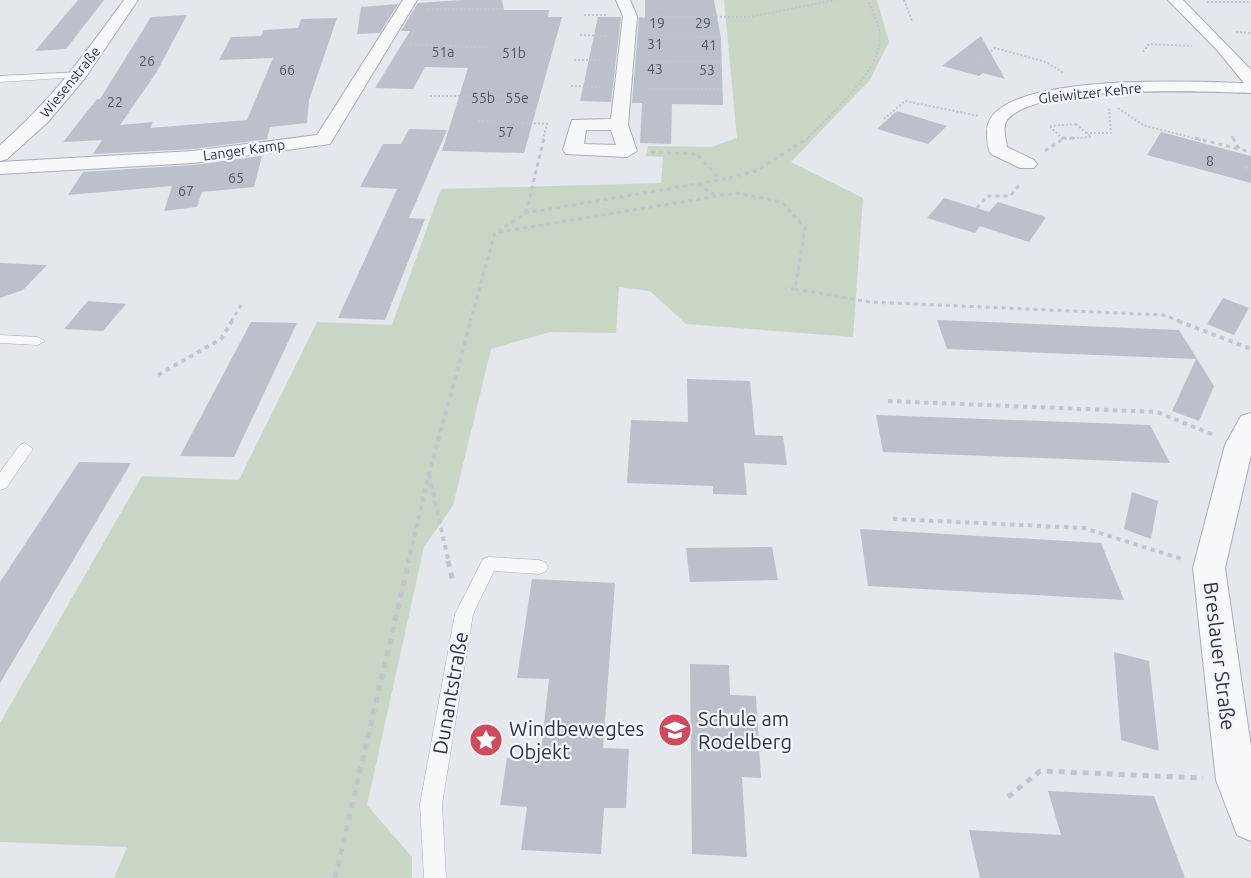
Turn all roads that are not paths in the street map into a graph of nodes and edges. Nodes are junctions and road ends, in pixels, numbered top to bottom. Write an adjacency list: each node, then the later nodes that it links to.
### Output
1 (131, 0): 5 (street, Wiesenstraße)
2 (623, 0): 9 (street)
3 (1175, 1): 7 (street)
4 (405, 7): 12 (street, Langer Kamp)
5 (79, 74): 6 (lane); 10 (street, Wiesenstraße)
6 (0, 79)
7 (1251, 80)
8 (1251, 88): 11 (street, Gleiwitzer Kehre)
9 (619, 125): 9 (street)
10 (0, 155)
11 (1027, 164)
12 (0, 168)
13 (0, 339): 14 (lane)
14 (38, 341)
15 (1245, 434): 19 (street, Breslauer Straße)
16 (25, 449): 17 (lane)
17 (0, 484)
18 (539, 567): 20 (lane, Dunantstraße)
19 (1251, 821)
20 (435, 878)

